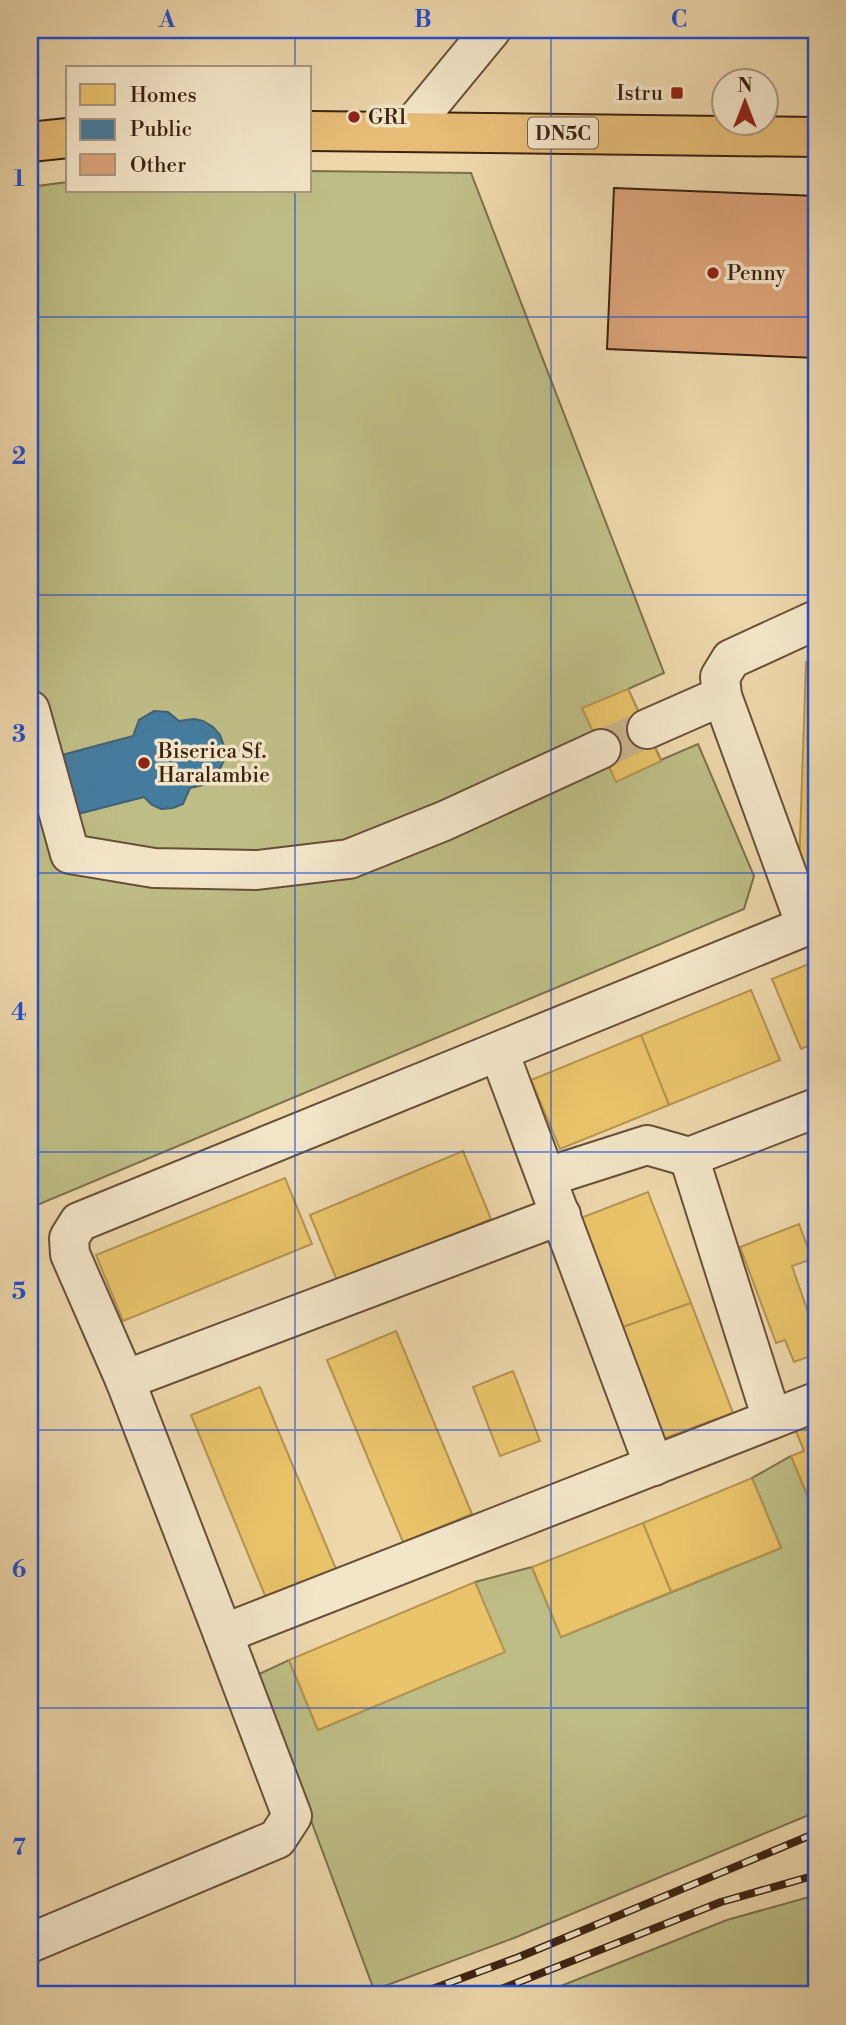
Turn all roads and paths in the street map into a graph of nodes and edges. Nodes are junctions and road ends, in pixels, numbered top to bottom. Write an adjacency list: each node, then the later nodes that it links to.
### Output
1 (491, 30): 3 (street)
2 (312, 131): 3 (main road, DN5C)
3 (407, 132): 4 (main road, DN5C)
4 (816, 137)
5 (66, 138): 6 (main road)
6 (30, 142)
7 (816, 620): 8 (street)
8 (722, 696): 10 (street); 12 (street)
9 (30, 710): 11 (street)
10 (647, 729)
11 (601, 749)
12 (811, 924): 13 (street)
13 (499, 1052): 16 (street); 18 (street)
14 (816, 1108): 15 (street)
15 (689, 1157): 16 (street); 20 (street)
16 (547, 1177): 17 (street)
17 (561, 1214): 18 (street); 21 (street)
18 (125, 1380): 22 (street)
19 (816, 1402): 20 (street)
20 (772, 1419): 21 (street)
21 (654, 1466): 22 (street)
22 (223, 1634): 23 (street)
23 (30, 1943)

